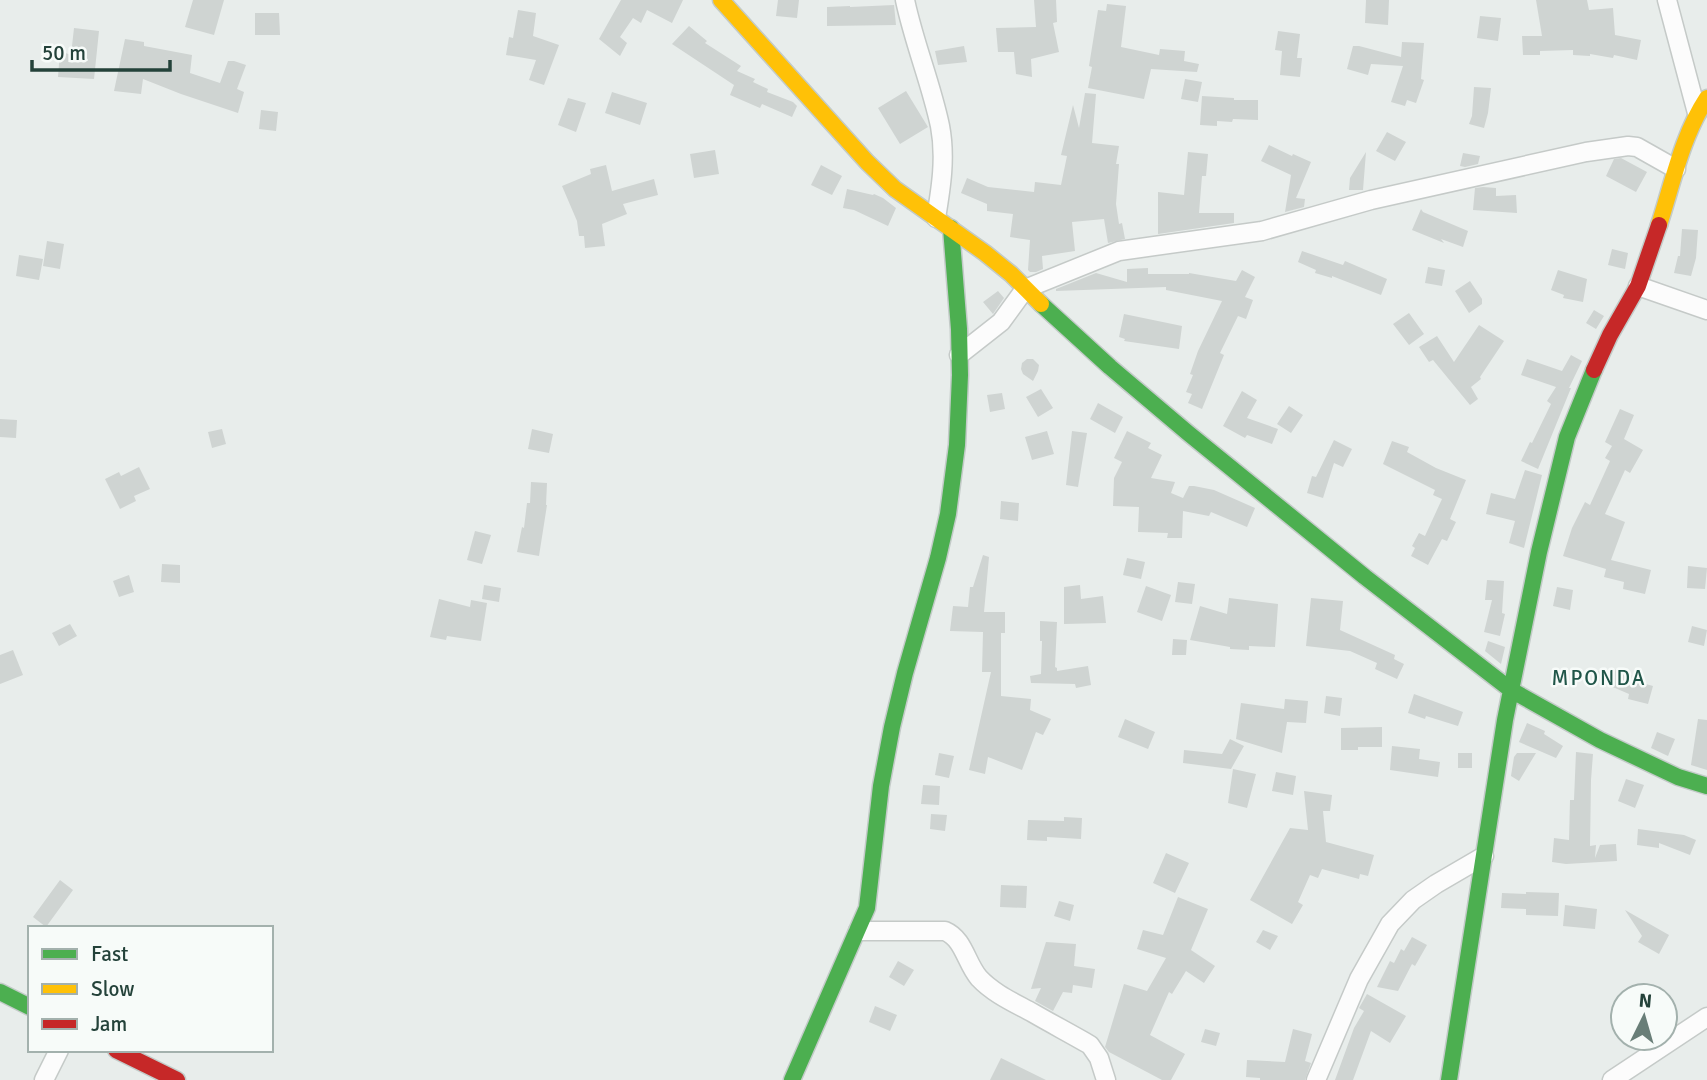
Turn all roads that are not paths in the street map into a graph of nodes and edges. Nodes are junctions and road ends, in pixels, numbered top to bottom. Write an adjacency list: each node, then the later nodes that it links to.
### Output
1 (721, 0): 6 (main road)
2 (905, 0): 6 (street)
3 (1667, 0): 4 (street)
4 (1702, 105): 5 (main road)
5 (1676, 169): 7 (main road); 8 (street)
6 (944, 223): 8 (main road); 10 (main road)
7 (1638, 286): 9 (street); 11 (main road)
8 (1025, 289): 10 (street); 11 (main road)
9 (1707, 310)
10 (959, 355): 14 (main road)
11 (1511, 690): 12 (main road); 13 (main road)
12 (1707, 786)
13 (1484, 856): 24 (street); 25 (main road)
14 (858, 931): 22 (main road); 23 (street)
15 (0, 992): 16 (main road)
16 (28, 1006)
17 (1707, 1017): 26 (street)
18 (58, 1052): 20 (street)
19 (120, 1052): 21 (main road)
20 (44, 1080)
21 (177, 1080)
22 (792, 1080)
23 (1106, 1080)
24 (1316, 1080)
25 (1449, 1080)
26 (1612, 1080)

